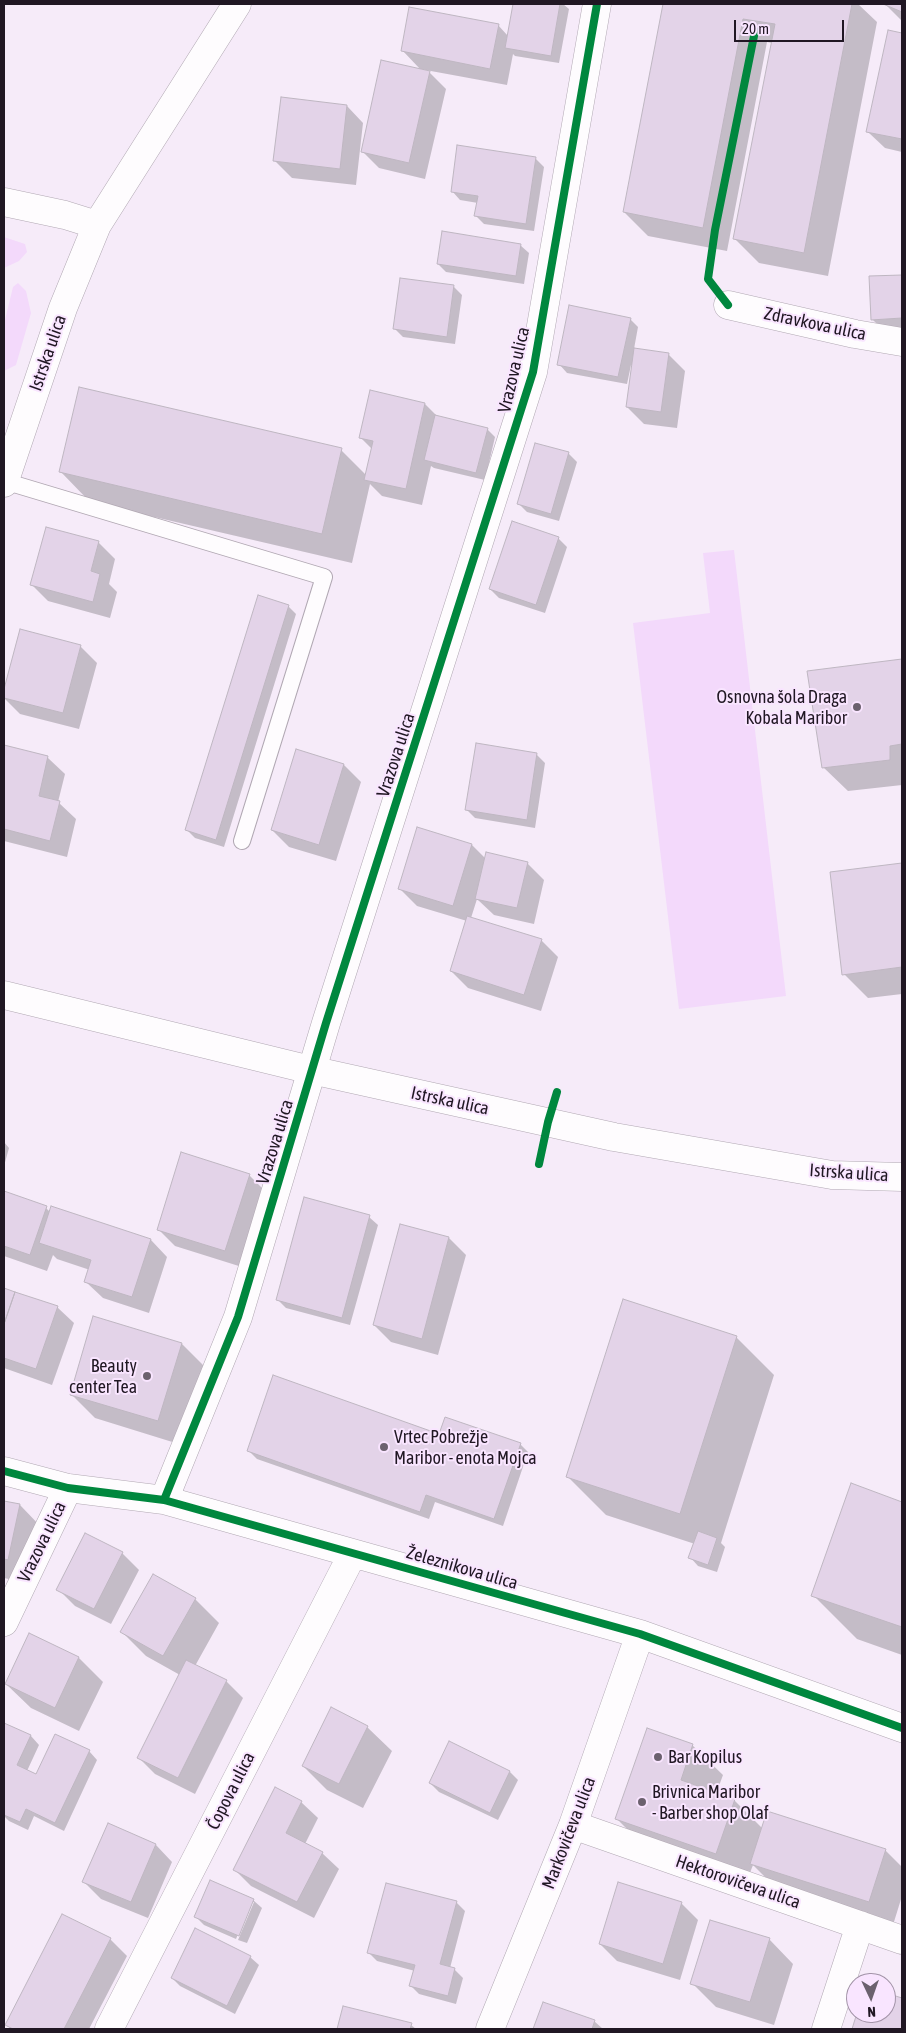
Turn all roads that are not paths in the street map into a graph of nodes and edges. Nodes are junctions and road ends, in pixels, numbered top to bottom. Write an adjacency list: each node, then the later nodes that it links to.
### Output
1 (237, 4): 4 (street, Istrska ulica)
2 (597, 4): 10 (street, Vrazova ulica)
3 (4, 202): 4 (street)
4 (97, 225): 7 (street, Istrska ulica)
5 (728, 305): 6 (street, Zdravkova ulica)
6 (902, 342)
7 (4, 482): 8 (lane)
8 (242, 841)
9 (4, 996): 10 (street, Istrska ulica)
10 (311, 1070): 11 (street, Istrska ulica); 14 (street, Vrazova ulica)
11 (902, 1177)
12 (4, 1471): 13 (street, Železnikova ulica)
13 (68, 1488): 14 (street, Železnikova ulica); 16 (street, Vrazova ulica)
14 (164, 1500): 15 (street, Železnikova ulica)
15 (353, 1552): 17 (street, Železnikova ulica); 22 (street, Čopova ulica)
16 (4, 1622)
17 (640, 1634): 18 (street, Železnikova ulica); 19 (street, Markovičeva ulica)
18 (902, 1728)
19 (574, 1825): 20 (street, Hektorovičeva ulica); 23 (street, Markovičeva ulica)
20 (860, 1925): 21 (street, Hektorovičeva ulica); 24 (street)
21 (902, 1940)
22 (109, 2029)
23 (490, 2029)
24 (826, 2029)

